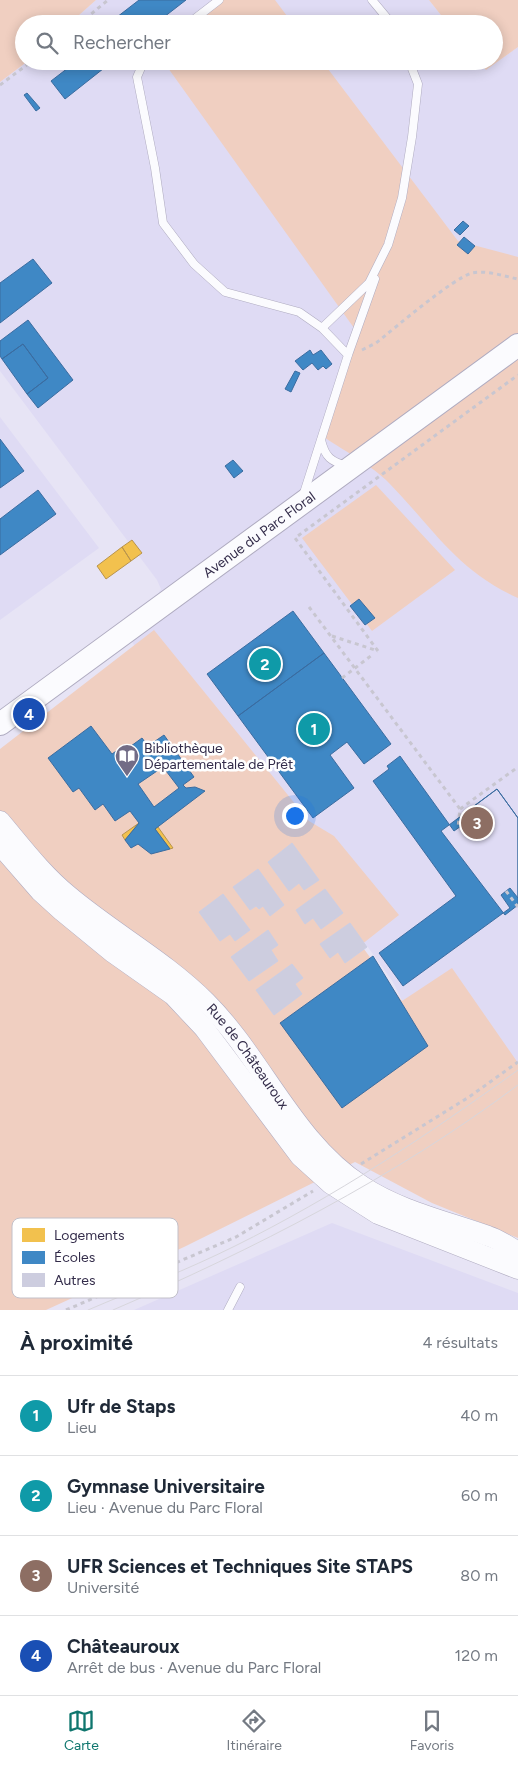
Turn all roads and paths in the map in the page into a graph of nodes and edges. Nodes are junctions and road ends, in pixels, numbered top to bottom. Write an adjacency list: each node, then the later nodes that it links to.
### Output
1 (108, 0): 4 (path)
2 (219, 0): 5 (lane)
3 (372, 0): 6 (lane)
4 (89, 15)
5 (200, 15)
6 (384, 15)
7 (20, 70): 10 (path)
8 (140, 70): 13 (lane)
9 (413, 70): 11 (lane)
10 (0, 85)
11 (388, 245): 13 (lane); 15 (lane)
12 (518, 279): 15 (path)
13 (322, 328): 15 (lane)
14 (518, 345): 18 (main road, Avenue du Parc Floral)
15 (348, 355): 17 (lane)
16 (518, 375): 21 (path)
17 (321, 440): 18 (lane); 19 (lane)
18 (352, 466): 19 (main road, Avenue du Parc Floral)
19 (300, 502): 24 (main road, Avenue du Parc Floral)
20 (309, 607): 21 (path)
21 (332, 636): 26 (path)
22 (372, 655): 23 (path, bridge)
23 (342, 678)
24 (0, 724)
25 (518, 767): 26 (path)
26 (460, 809): 28 (path)
27 (0, 821): 35 (street, Rue de Châteauroux)
28 (458, 828)
29 (0, 844): 37 (street, Rue de Châteauroux)
30 (506, 891): 31 (path)
31 (518, 907)
32 (518, 1062): 33 (path)
33 (356, 1168)
34 (314, 1190): 36 (path)
35 (518, 1252)
36 (178, 1262)
37 (518, 1269)
38 (240, 1287): 41 (lane)
39 (94, 1298): 40 (path)
40 (66, 1310)
41 (228, 1310)

